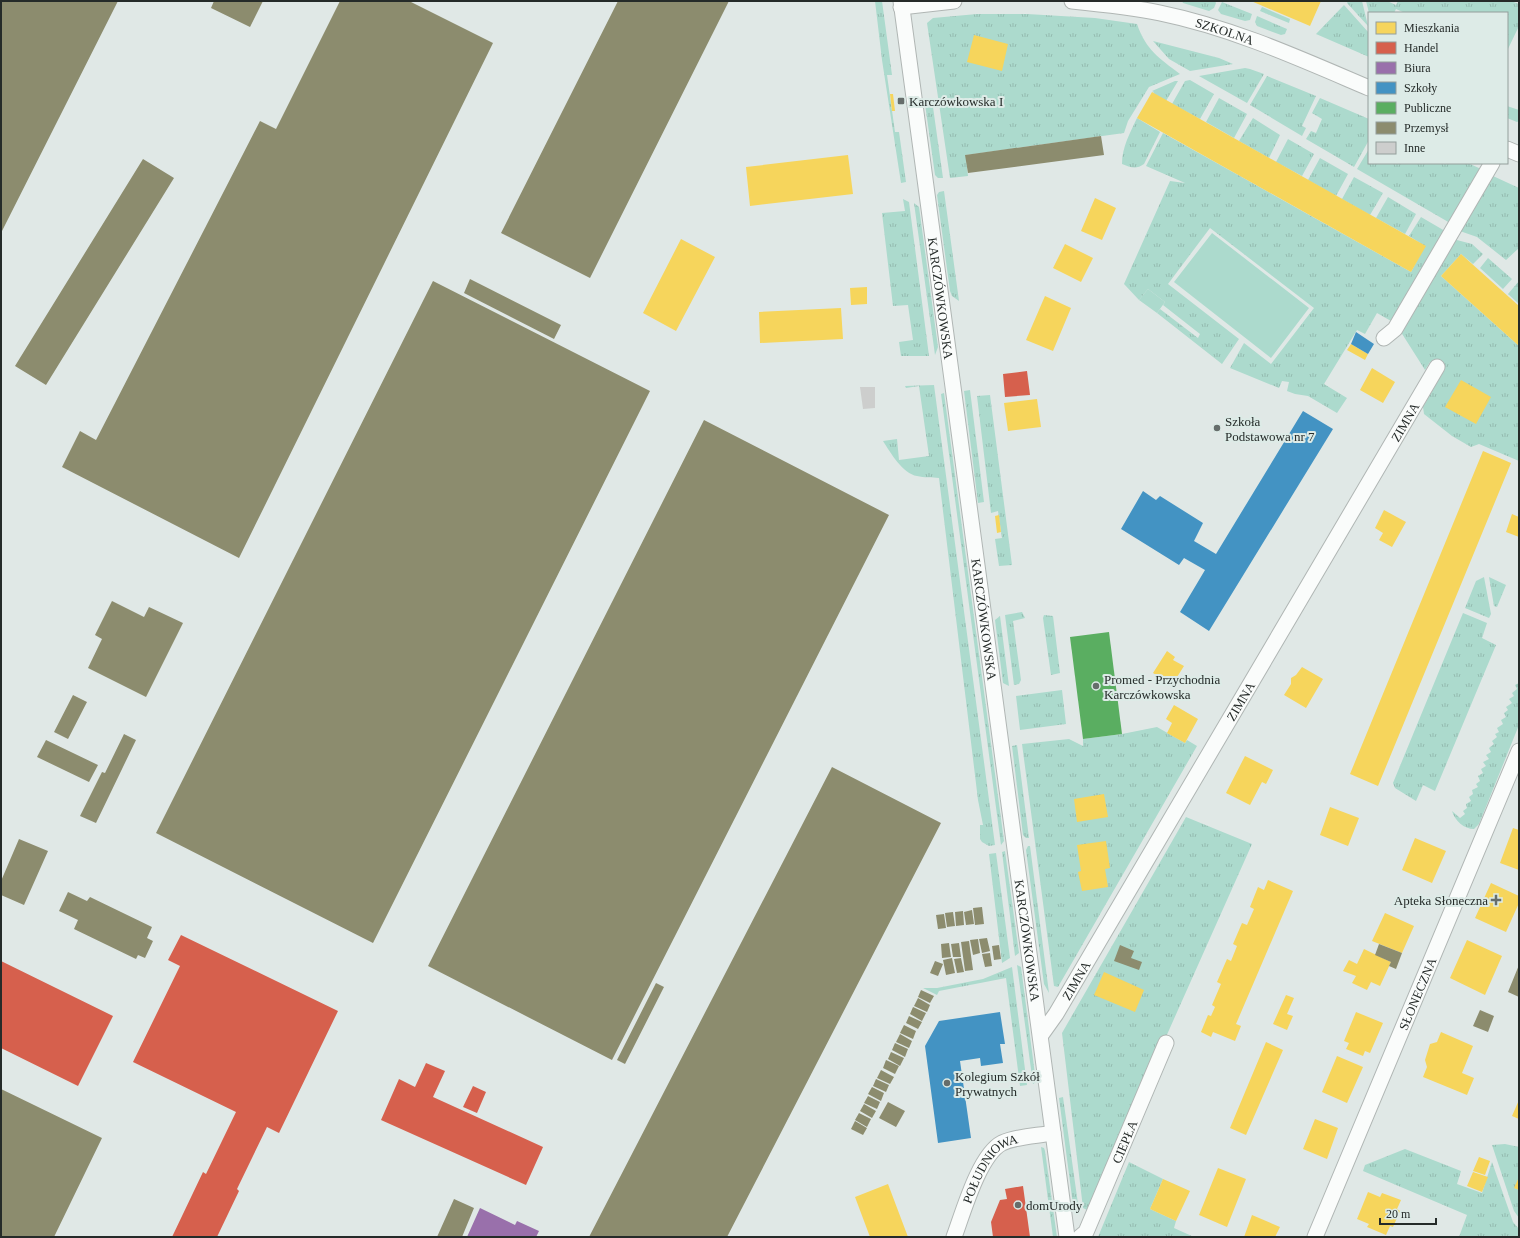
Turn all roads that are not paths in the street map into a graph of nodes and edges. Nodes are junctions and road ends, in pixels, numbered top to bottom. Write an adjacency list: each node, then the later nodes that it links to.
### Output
1 (954, 1): 3 (street)
2 (1072, 1): 4 (street, SZKOLNA)
3 (901, 4): 11 (street, KARCZÓWKOWSKA)
4 (1368, 88)
5 (1508, 149): 6 (street)
6 (1519, 154)
7 (1491, 164): 8 (street)
8 (1384, 338)
9 (1437, 367): 11 (street, ZIMNA)
10 (1519, 751): 17 (street, SŁONECZNA)
11 (1041, 1035): 13 (street, KARCZÓWKOWSKA)
12 (1166, 1043): 16 (street, CIEPŁA)
13 (1053, 1133): 14 (street, POŁUDNIOWA); 15 (street, KARCZÓWKOWSKA)
14 (954, 1237)
15 (1067, 1237)
16 (1080, 1237)
17 (1315, 1237)

